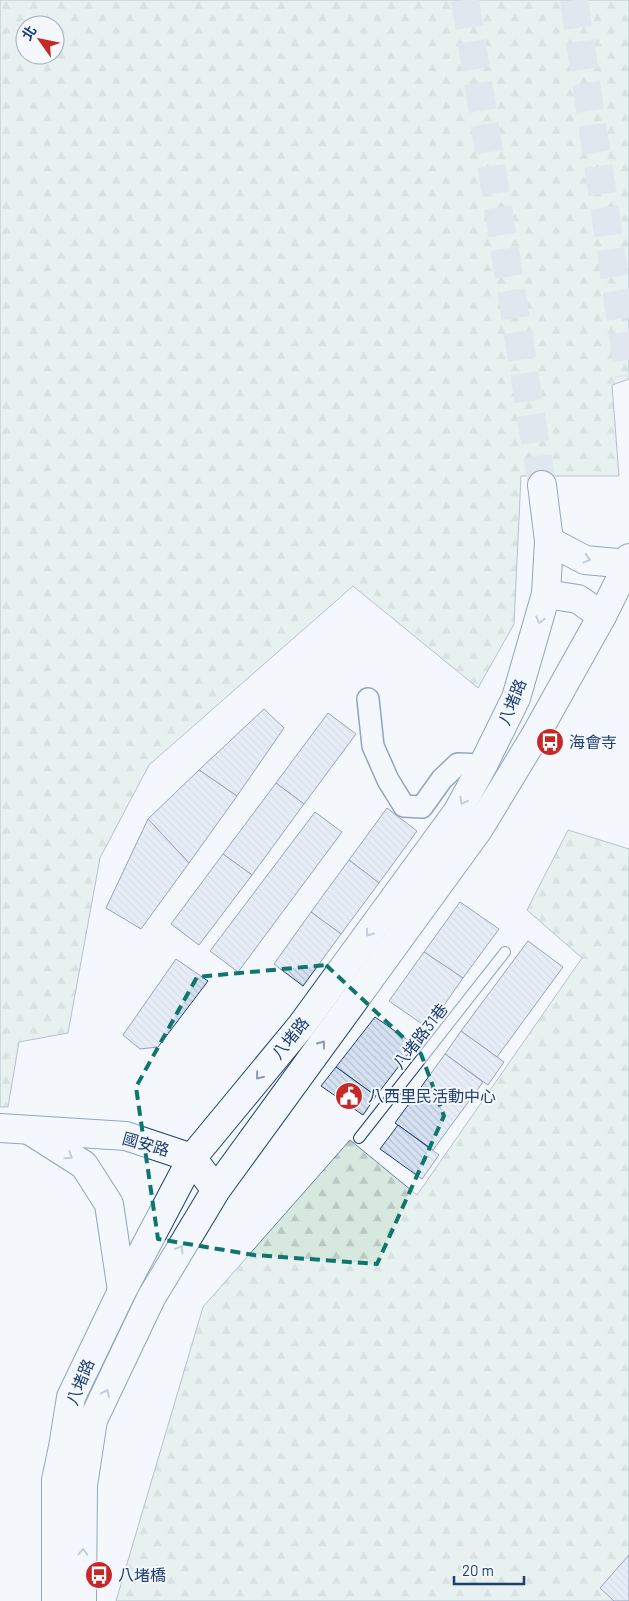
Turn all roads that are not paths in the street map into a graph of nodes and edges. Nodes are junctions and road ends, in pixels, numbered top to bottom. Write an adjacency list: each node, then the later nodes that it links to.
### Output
1 (542, 485): 2 (main road, 八堵路)
2 (549, 541): 3 (main road, one-way to 3); 4 (main road, 八堵路)
3 (629, 561): 5 (main road, 八堵路)
4 (546, 594): 5 (main road); 7 (main road, 八堵路, one-way to 7)
5 (602, 616): 13 (main road, 八堵路, one-way to 5)
6 (368, 699): 7 (street)
7 (483, 765): 12 (main road, 八堵路, one-way to 12)
8 (505, 952): 11 (lane, 八堵路31巷)
9 (0, 1128): 10 (main road, 國安路)
10 (28, 1130): 12 (main road, 國安路); 14 (main road, one-way to 14)
11 (359, 1138)
12 (192, 1158): 13 (main road, 國安路); 14 (main road, 八堵路)
13 (216, 1190): 16 (main road, 八堵路, one-way to 13)
14 (122, 1291): 15 (main road, 八堵路)
15 (56, 1601)
16 (82, 1601)

